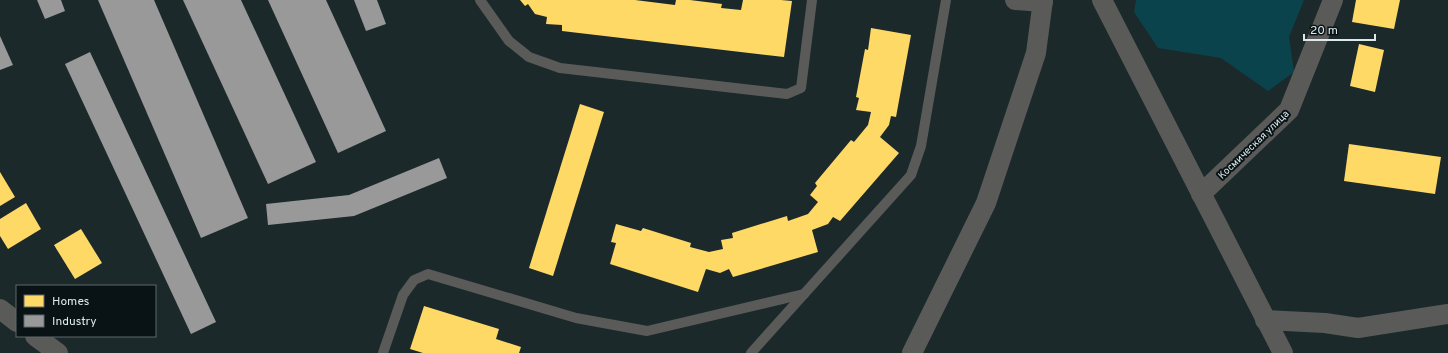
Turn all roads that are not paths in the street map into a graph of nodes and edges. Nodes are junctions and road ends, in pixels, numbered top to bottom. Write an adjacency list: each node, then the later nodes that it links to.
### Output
1 (480, 0): 2 (lane)
2 (812, 0)
3 (946, 0): 9 (lane)
4 (1015, 0): 7 (street)
5 (1102, 0): 8 (street)
6 (1333, 0): 8 (street, Космическая улица)
7 (1043, 1): 18 (street)
8 (1201, 194): 12 (street)
9 (804, 294): 16 (lane); 17 (lane)
10 (0, 310): 13 (street)
11 (1448, 314): 12 (street)
12 (1265, 320): 19 (street)
13 (16, 321)
14 (36, 337): 15 (street)
15 (58, 353)
16 (383, 353)
17 (751, 353)
18 (912, 353)
19 (1283, 353)

